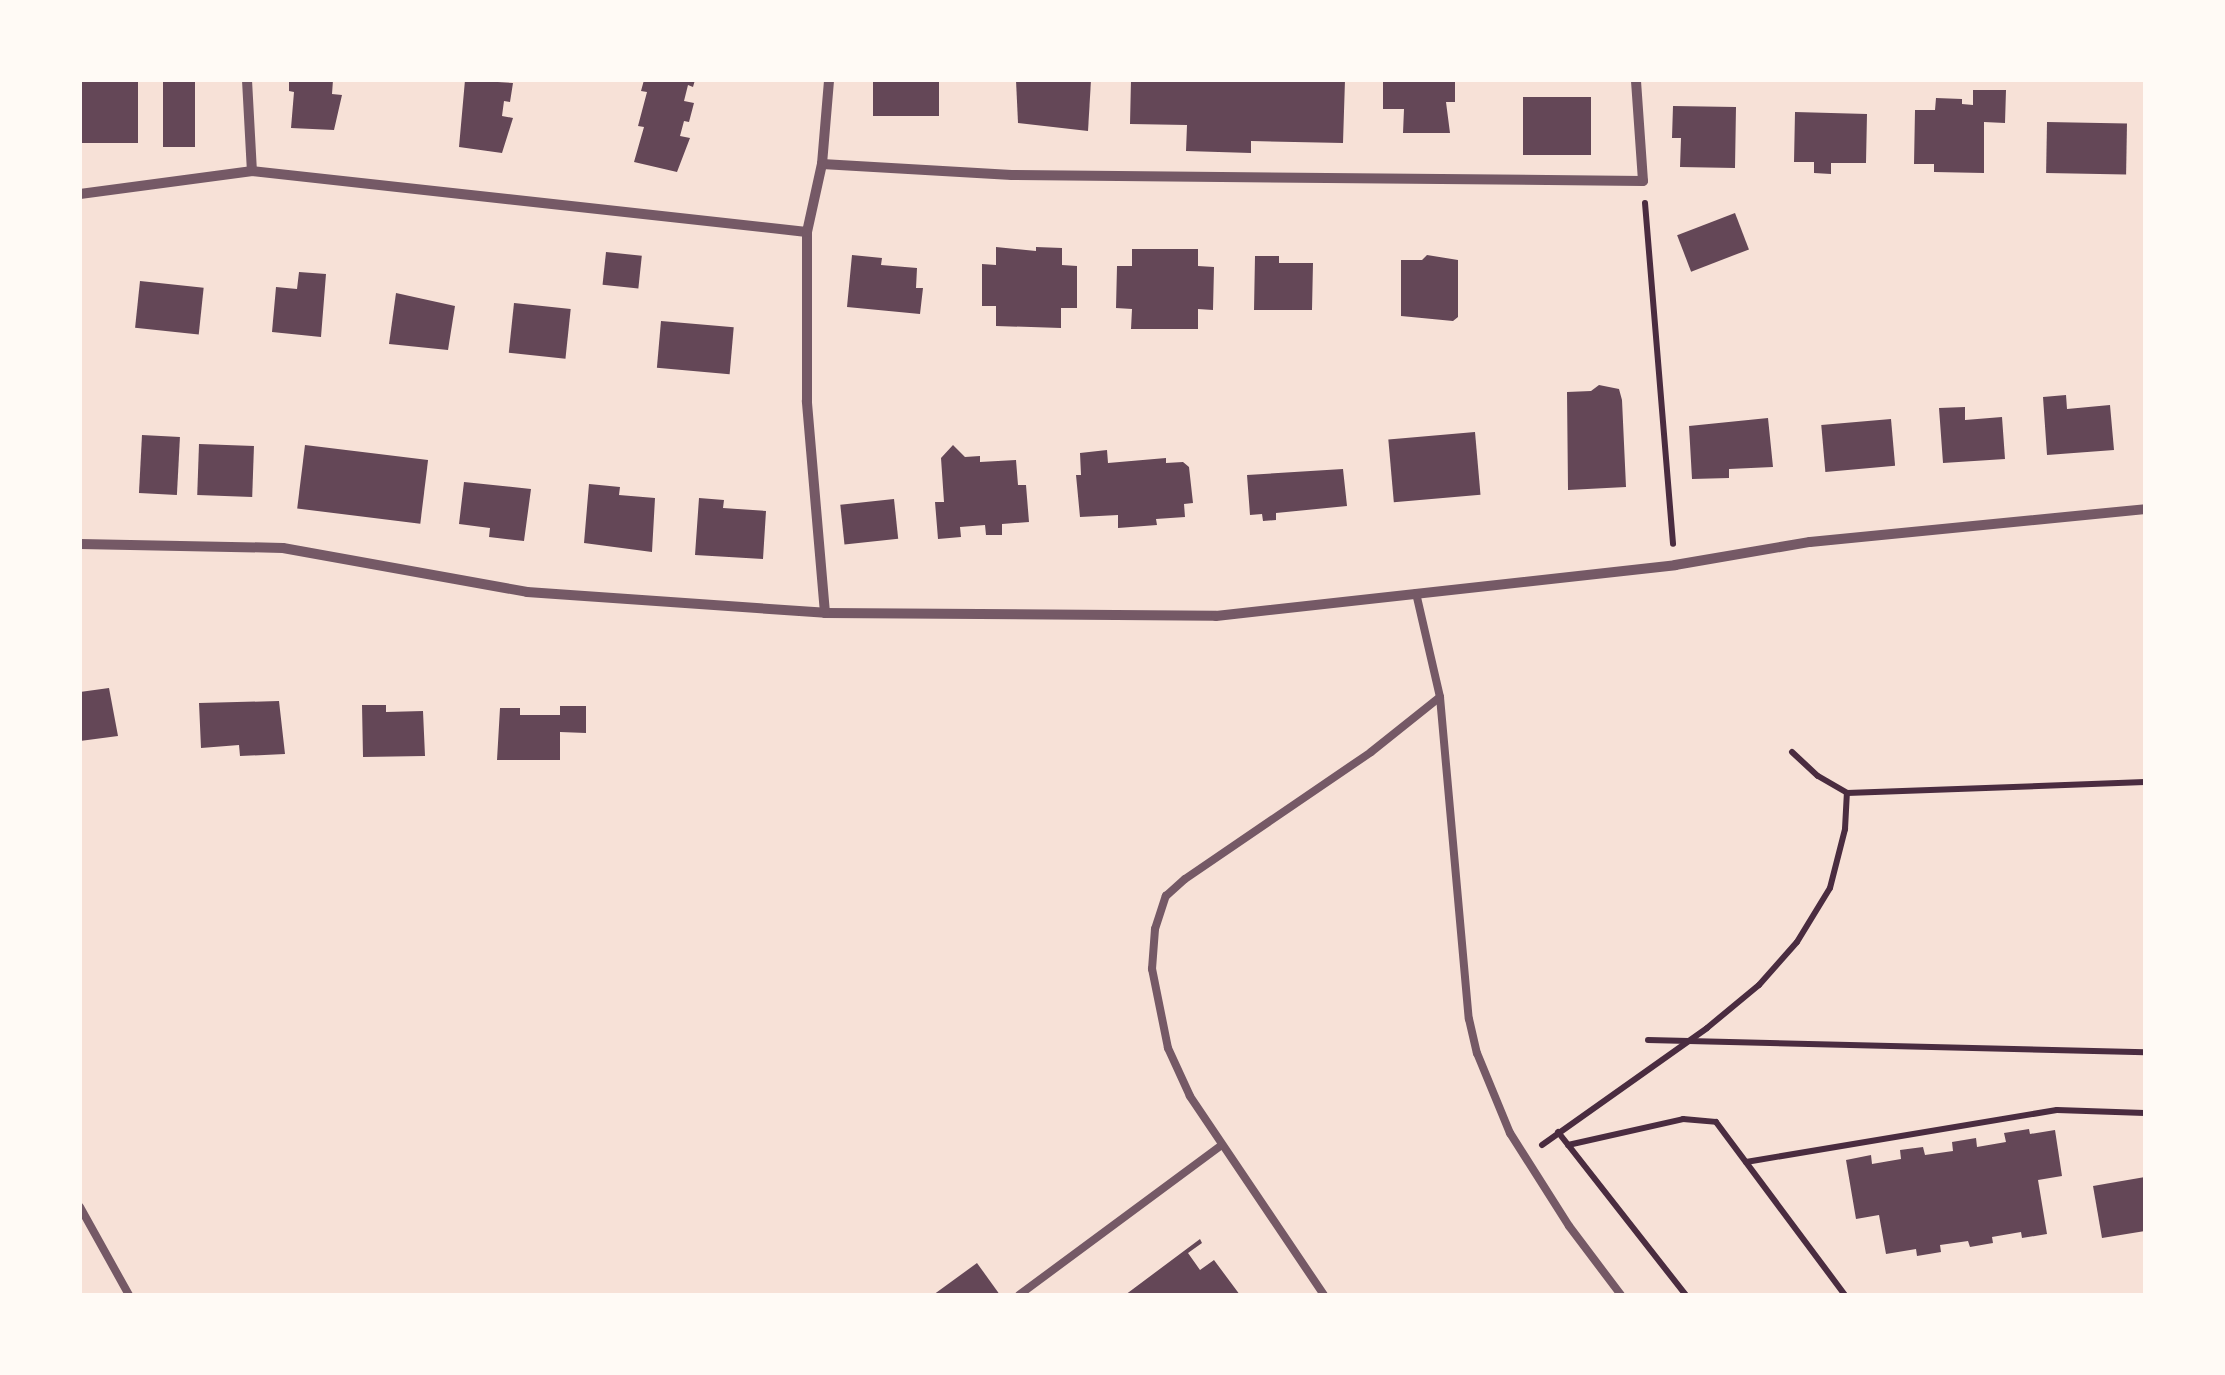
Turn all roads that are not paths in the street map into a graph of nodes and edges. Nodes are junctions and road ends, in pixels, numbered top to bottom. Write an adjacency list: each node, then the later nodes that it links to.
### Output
1 (247, 80): 5 (street)
2 (830, 80): 4 (street)
3 (1636, 80): 4 (street)
4 (822, 164): 7 (street)
5 (252, 171): 6 (street); 7 (street)
6 (80, 194)
7 (807, 232): 11 (street)
8 (2145, 509): 10 (street)
9 (80, 544): 11 (street)
10 (1416, 592): 11 (street); 12 (lane)
11 (825, 613)
12 (1440, 698): 13 (lane); 18 (lane)
13 (1222, 1145): 16 (lane); 17 (lane)
14 (80, 1206): 15 (lane)
15 (128, 1295)
16 (1019, 1295)
17 (1324, 1295)
18 (1620, 1295)

